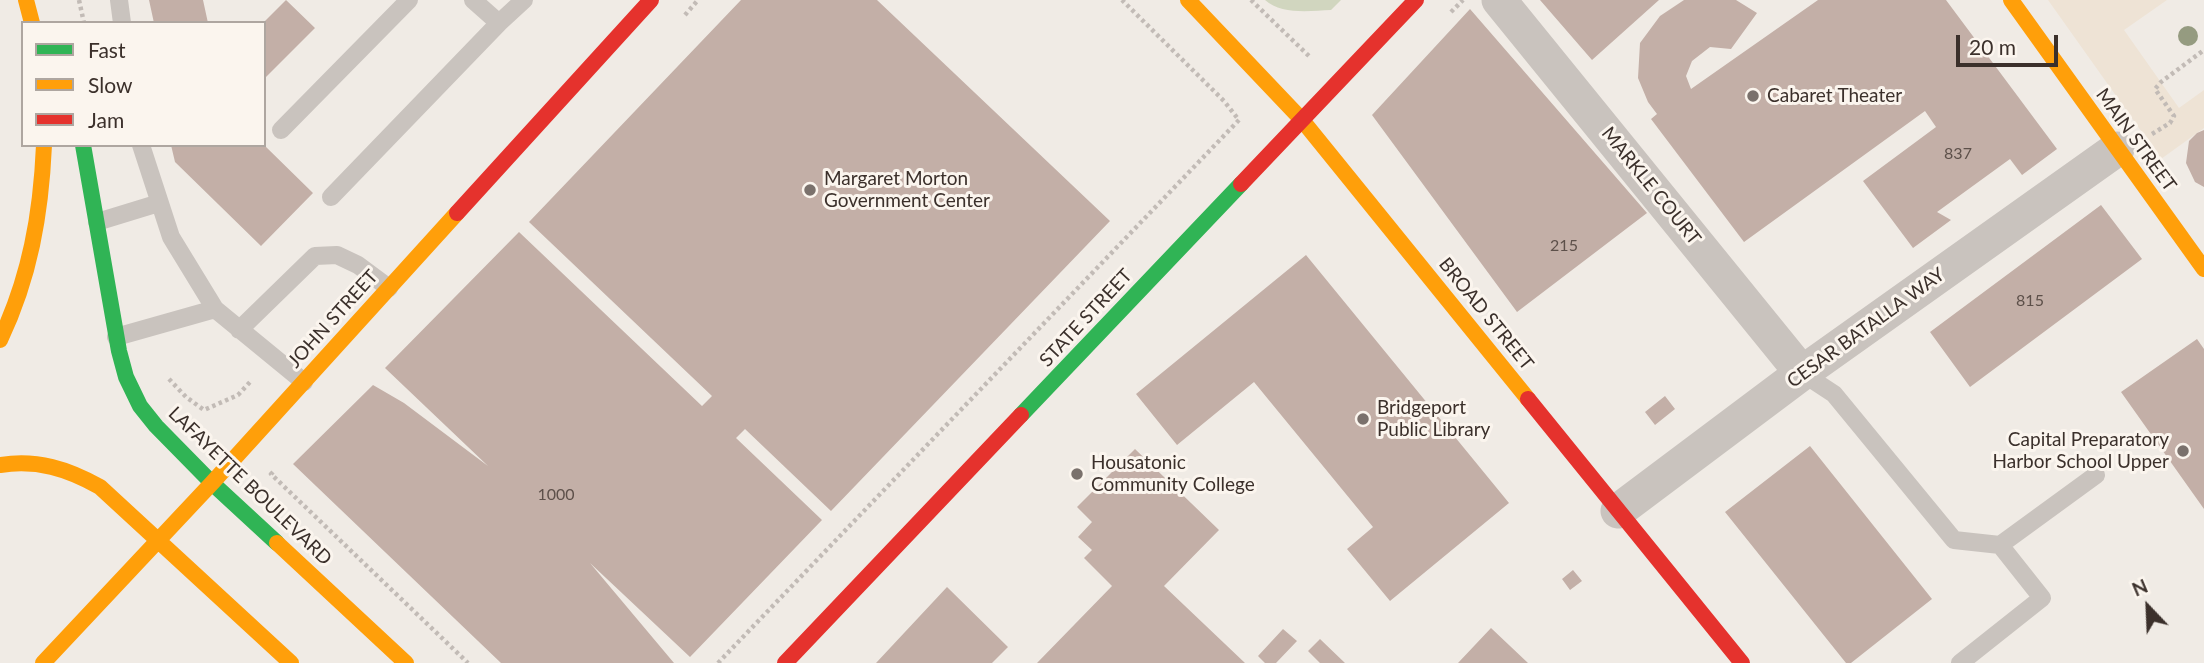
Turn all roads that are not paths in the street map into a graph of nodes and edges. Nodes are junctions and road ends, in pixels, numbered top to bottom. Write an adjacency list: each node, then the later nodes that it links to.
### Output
1 (119, 0): 10 (lane)
2 (410, 0): 13 (lane)
3 (474, 0): 11 (lane)
4 (524, 0): 11 (lane)
5 (651, 0): 22 (street, JOHN STREET)
6 (1188, 0): 12 (street, BROAD STREET)
7 (1416, 0): 12 (street, STATE STREET)
8 (1499, 0): 27 (street, MARKLE COURT)
9 (2011, 0): 17 (street, MAIN STREET)
10 (122, 21)
11 (499, 23): 18 (lane)
12 (1302, 120): 32 (street, BROAD STREET); 38 (street, STATE STREET)
13 (281, 130)
14 (44, 147): 24 (street)
15 (83, 147): 20 (street, LAFAYETTE BOULEVARD)
16 (142, 147): 19 (lane)
17 (2117, 149): 21 (street, MAIN STREET); 27 (street, CESAR BATALLA WAY)
18 (331, 197)
19 (159, 203): 20 (lane); 23 (lane)
20 (97, 222): 26 (street, LAFAYETTE BOULEVARD)
21 (2204, 269)
22 (389, 288): 25 (lane); 28 (street, JOHN STREET)
23 (215, 309): 25 (lane); 26 (lane)
24 (2, 329)
25 (239, 330): 28 (lane)
26 (116, 337): 31 (street, LAFAYETTE BOULEVARD)
27 (1802, 373): 32 (street, CESAR BATALLA WAY); 34 (lane)
28 (304, 382): 31 (street, JOHN STREET)
29 (0, 465): 33 (street)
30 (2096, 475): 34 (lane)
31 (212, 483): 33 (street, JOHN STREET); 37 (street, LAFAYETTE BOULEVARD)
32 (1618, 511): 39 (street, BROAD STREET)
33 (159, 539): 35 (street, JOHN STREET); 36 (street)
34 (2000, 545): 40 (lane)
35 (43, 663)
36 (291, 663)
37 (406, 663)
38 (785, 663)
39 (1742, 663)
40 (1960, 663)

